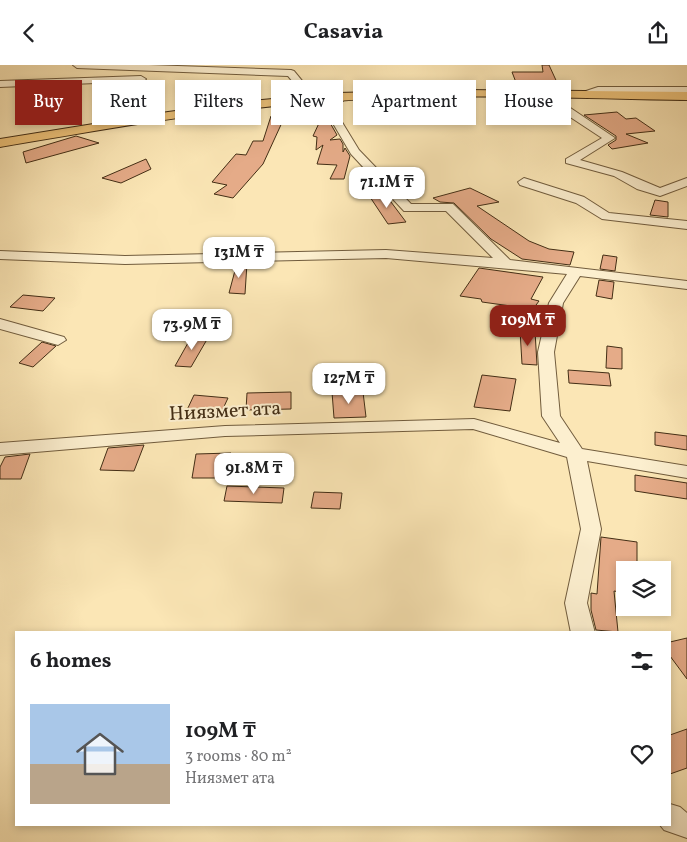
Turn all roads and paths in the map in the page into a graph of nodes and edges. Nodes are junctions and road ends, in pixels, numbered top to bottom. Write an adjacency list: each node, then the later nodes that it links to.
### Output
1 (77, 65): 2 (street)
2 (168, 69): 3 (street); 4 (street)
3 (297, 80)
4 (0, 84)
5 (687, 90): 8 (street)
6 (486, 94): 10 (main road)
7 (571, 95): 8 (main road)
8 (594, 95): 9 (main road)
9 (687, 96)
10 (343, 97)
11 (271, 103): 14 (main road)
12 (571, 113): 16 (street)
13 (339, 125): 19 (street)
14 (0, 143)
15 (524, 182): 17 (street)
16 (687, 182)
17 (687, 225)
18 (0, 255): 19 (street)
19 (508, 264): 20 (street)
20 (576, 271): 21 (street); 25 (street)
21 (687, 285)
22 (0, 324): 23 (street)
23 (58, 339)
24 (0, 449): 25 (street, Ниязмет ата)
25 (576, 454): 26 (street, Ниязмет ата); 27 (street)
26 (687, 472)
27 (583, 631)
28 (671, 817): 29 (street)
29 (687, 826)

